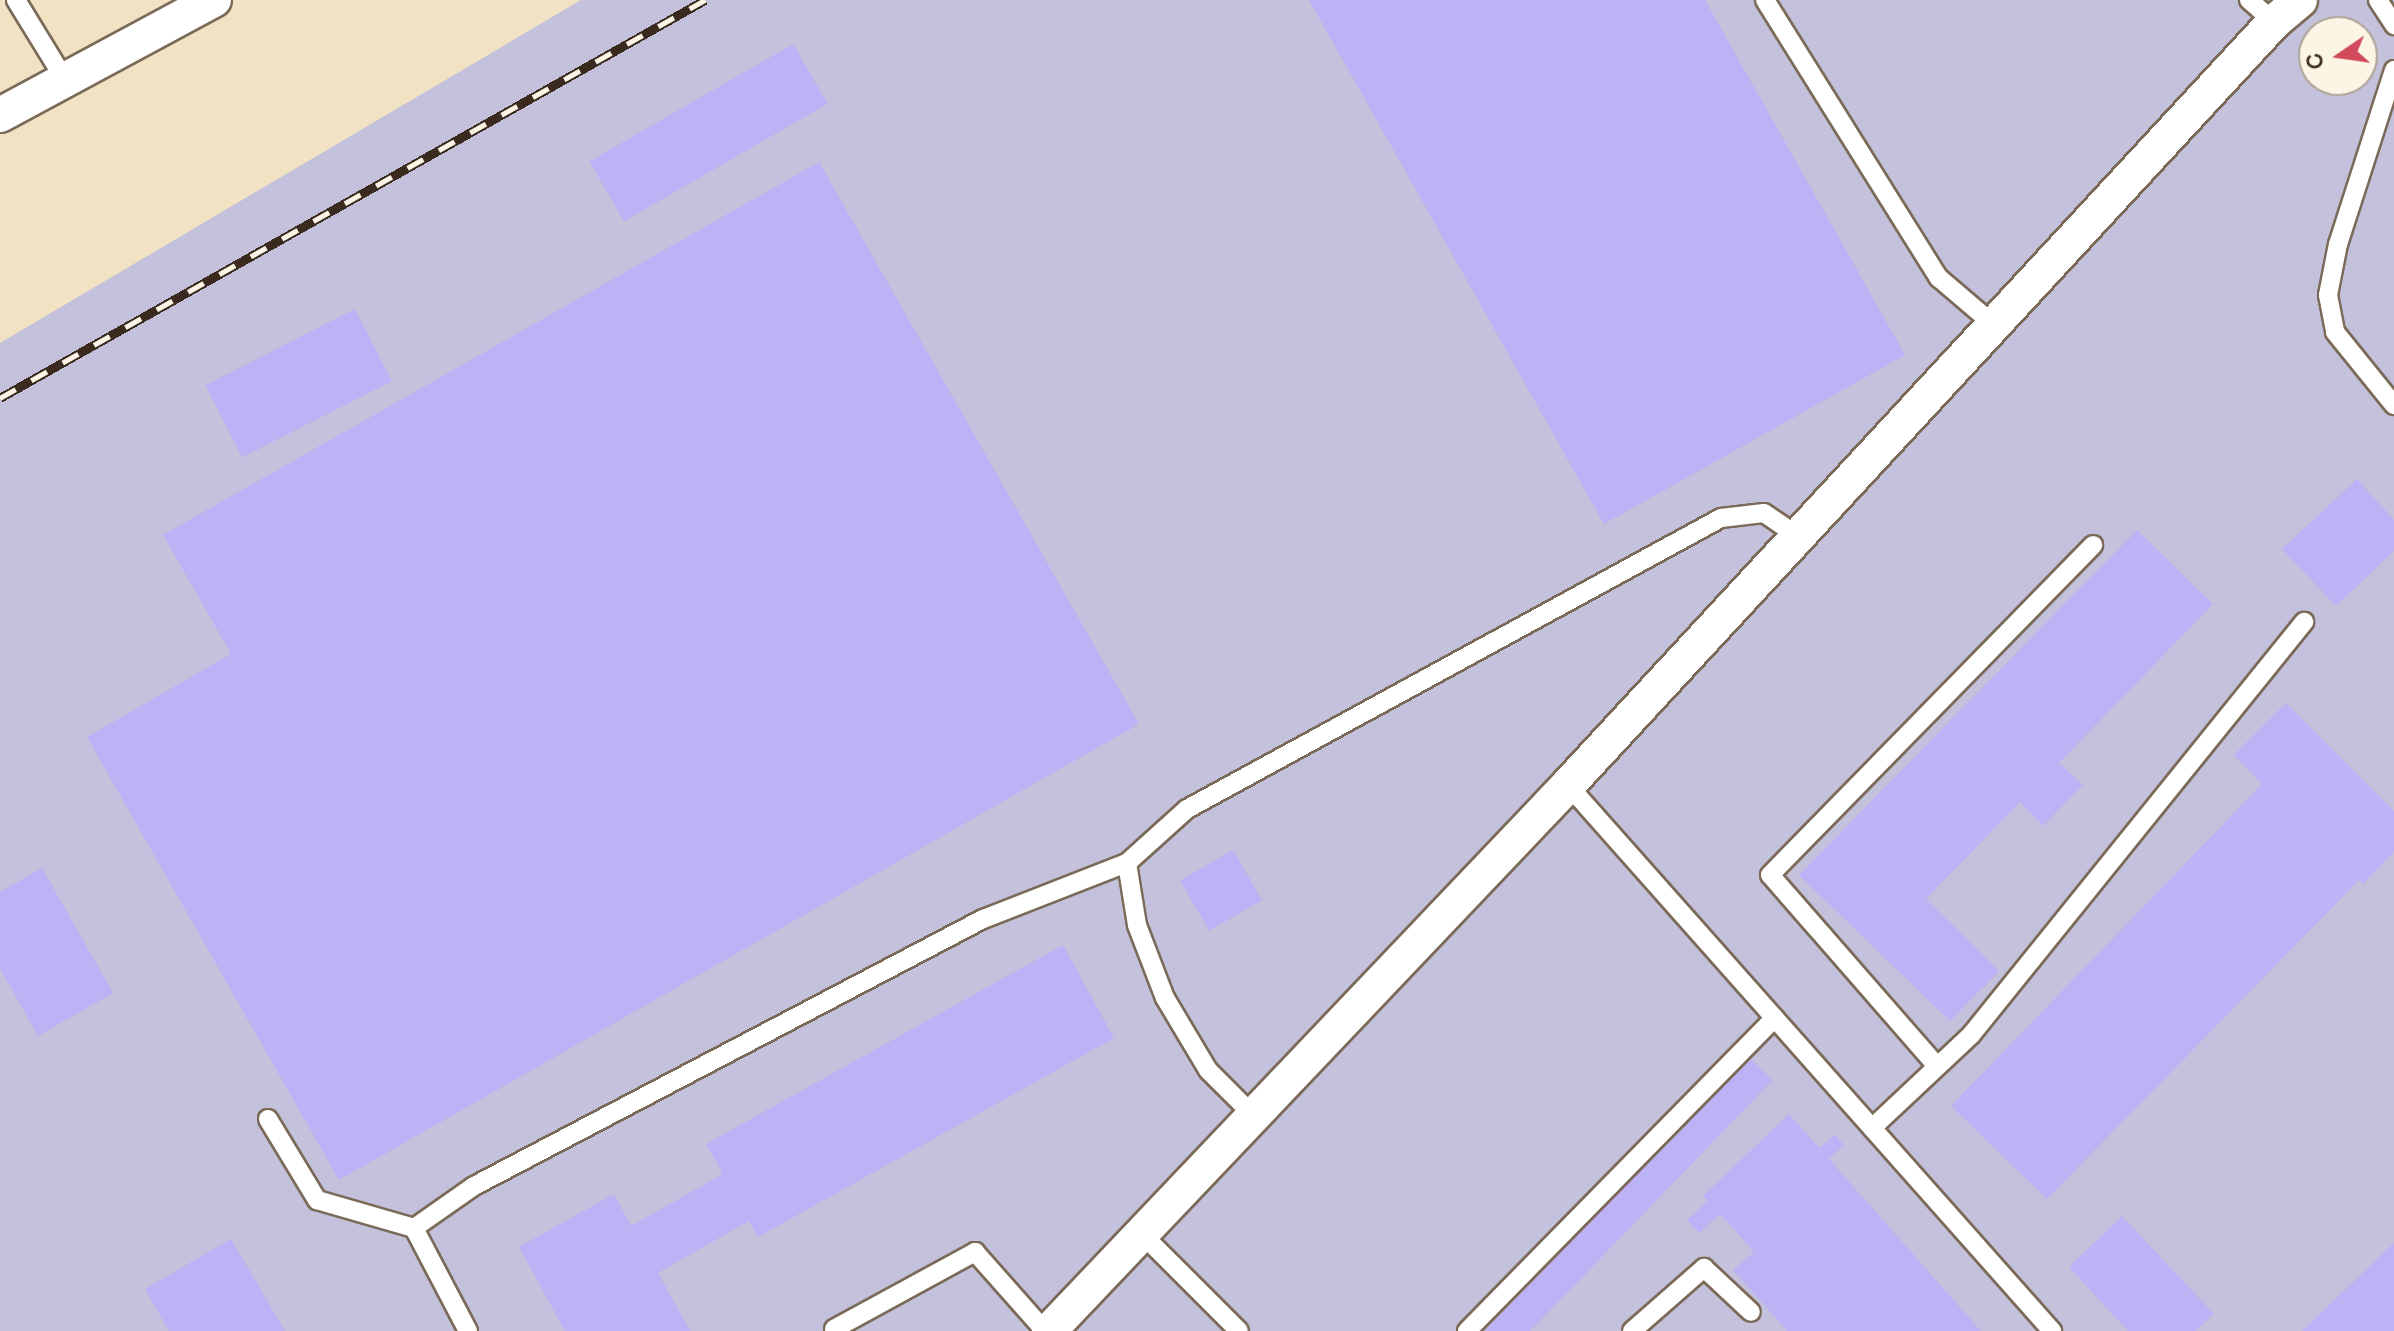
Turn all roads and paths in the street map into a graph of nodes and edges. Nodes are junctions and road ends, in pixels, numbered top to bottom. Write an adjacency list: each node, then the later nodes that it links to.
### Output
1 (16, 0): 8 (lane)
2 (214, 0): 8 (street)
3 (1765, 0): 12 (lane)
4 (2378, 0): 6 (lane)
5 (2274, 7): 12 (street)
6 (2394, 25)
7 (2394, 70): 10 (lane)
8 (65, 80): 9 (street)
9 (0, 115)
10 (2379, 116): 11 (lane); 13 (lane)
11 (2394, 129)
12 (1993, 324): 14 (street)
13 (2394, 405)
14 (1798, 536): 17 (street); 18 (lane)
15 (2093, 545): 20 (lane)
16 (2304, 622): 20 (lane)
17 (1568, 785): 19 (lane); 21 (street)
18 (1127, 863): 21 (lane); 24 (lane)
19 (1775, 1018): 23 (lane); 31 (lane)
20 (1936, 1065): 23 (lane)
21 (1254, 1116): 25 (street)
22 (268, 1119): 24 (lane)
23 (1872, 1128): 33 (lane)
24 (414, 1228): 28 (lane)
25 (1142, 1234): 29 (street); 30 (lane)
26 (1751, 1312): 32 (lane)
27 (834, 1329): 29 (lane)
28 (468, 1331)
29 (1047, 1331)
30 (1239, 1331)
31 (1467, 1331)
32 (1632, 1331)
33 (2052, 1331)

